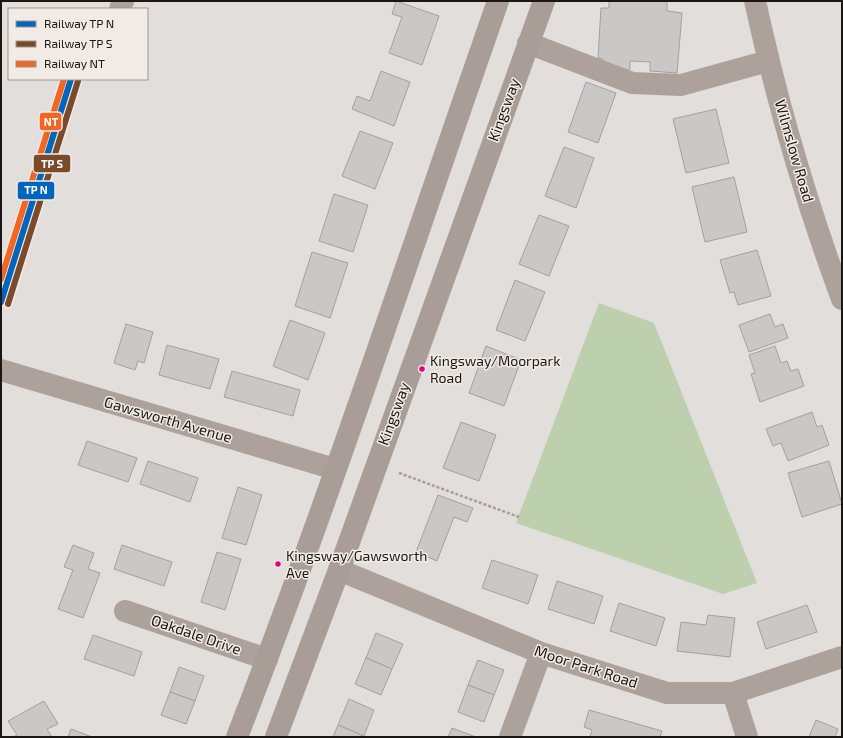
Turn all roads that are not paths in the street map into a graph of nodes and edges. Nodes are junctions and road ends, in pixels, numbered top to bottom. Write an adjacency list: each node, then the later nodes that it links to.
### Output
1 (498, 1): 9 (highway)
2 (544, 1): 4 (highway, Kingsway)
3 (755, 1): 5 (main road, Wilmslow Road)
4 (528, 43): 5 (street); 10 (highway, Kingsway)
5 (768, 61): 6 (main road, Wilmslow Road)
6 (835, 268): 7 (main road, Wilmslow Road)
7 (842, 299)
8 (1, 370): 9 (street, Gawsworth Avenue)
9 (335, 470): 14 (highway)
10 (339, 570): 12 (street, Moor Park Road); 17 (highway, Kingsway)
11 (125, 611): 14 (street, Oakdale Drive)
12 (541, 653): 15 (street, Moor Park Road); 18 (street)
13 (842, 657): 15 (street, Moor Park Road)
14 (267, 660): 16 (highway)
15 (733, 693): 19 (street)
16 (237, 737)
17 (276, 737)
18 (510, 737)
19 (747, 737)

